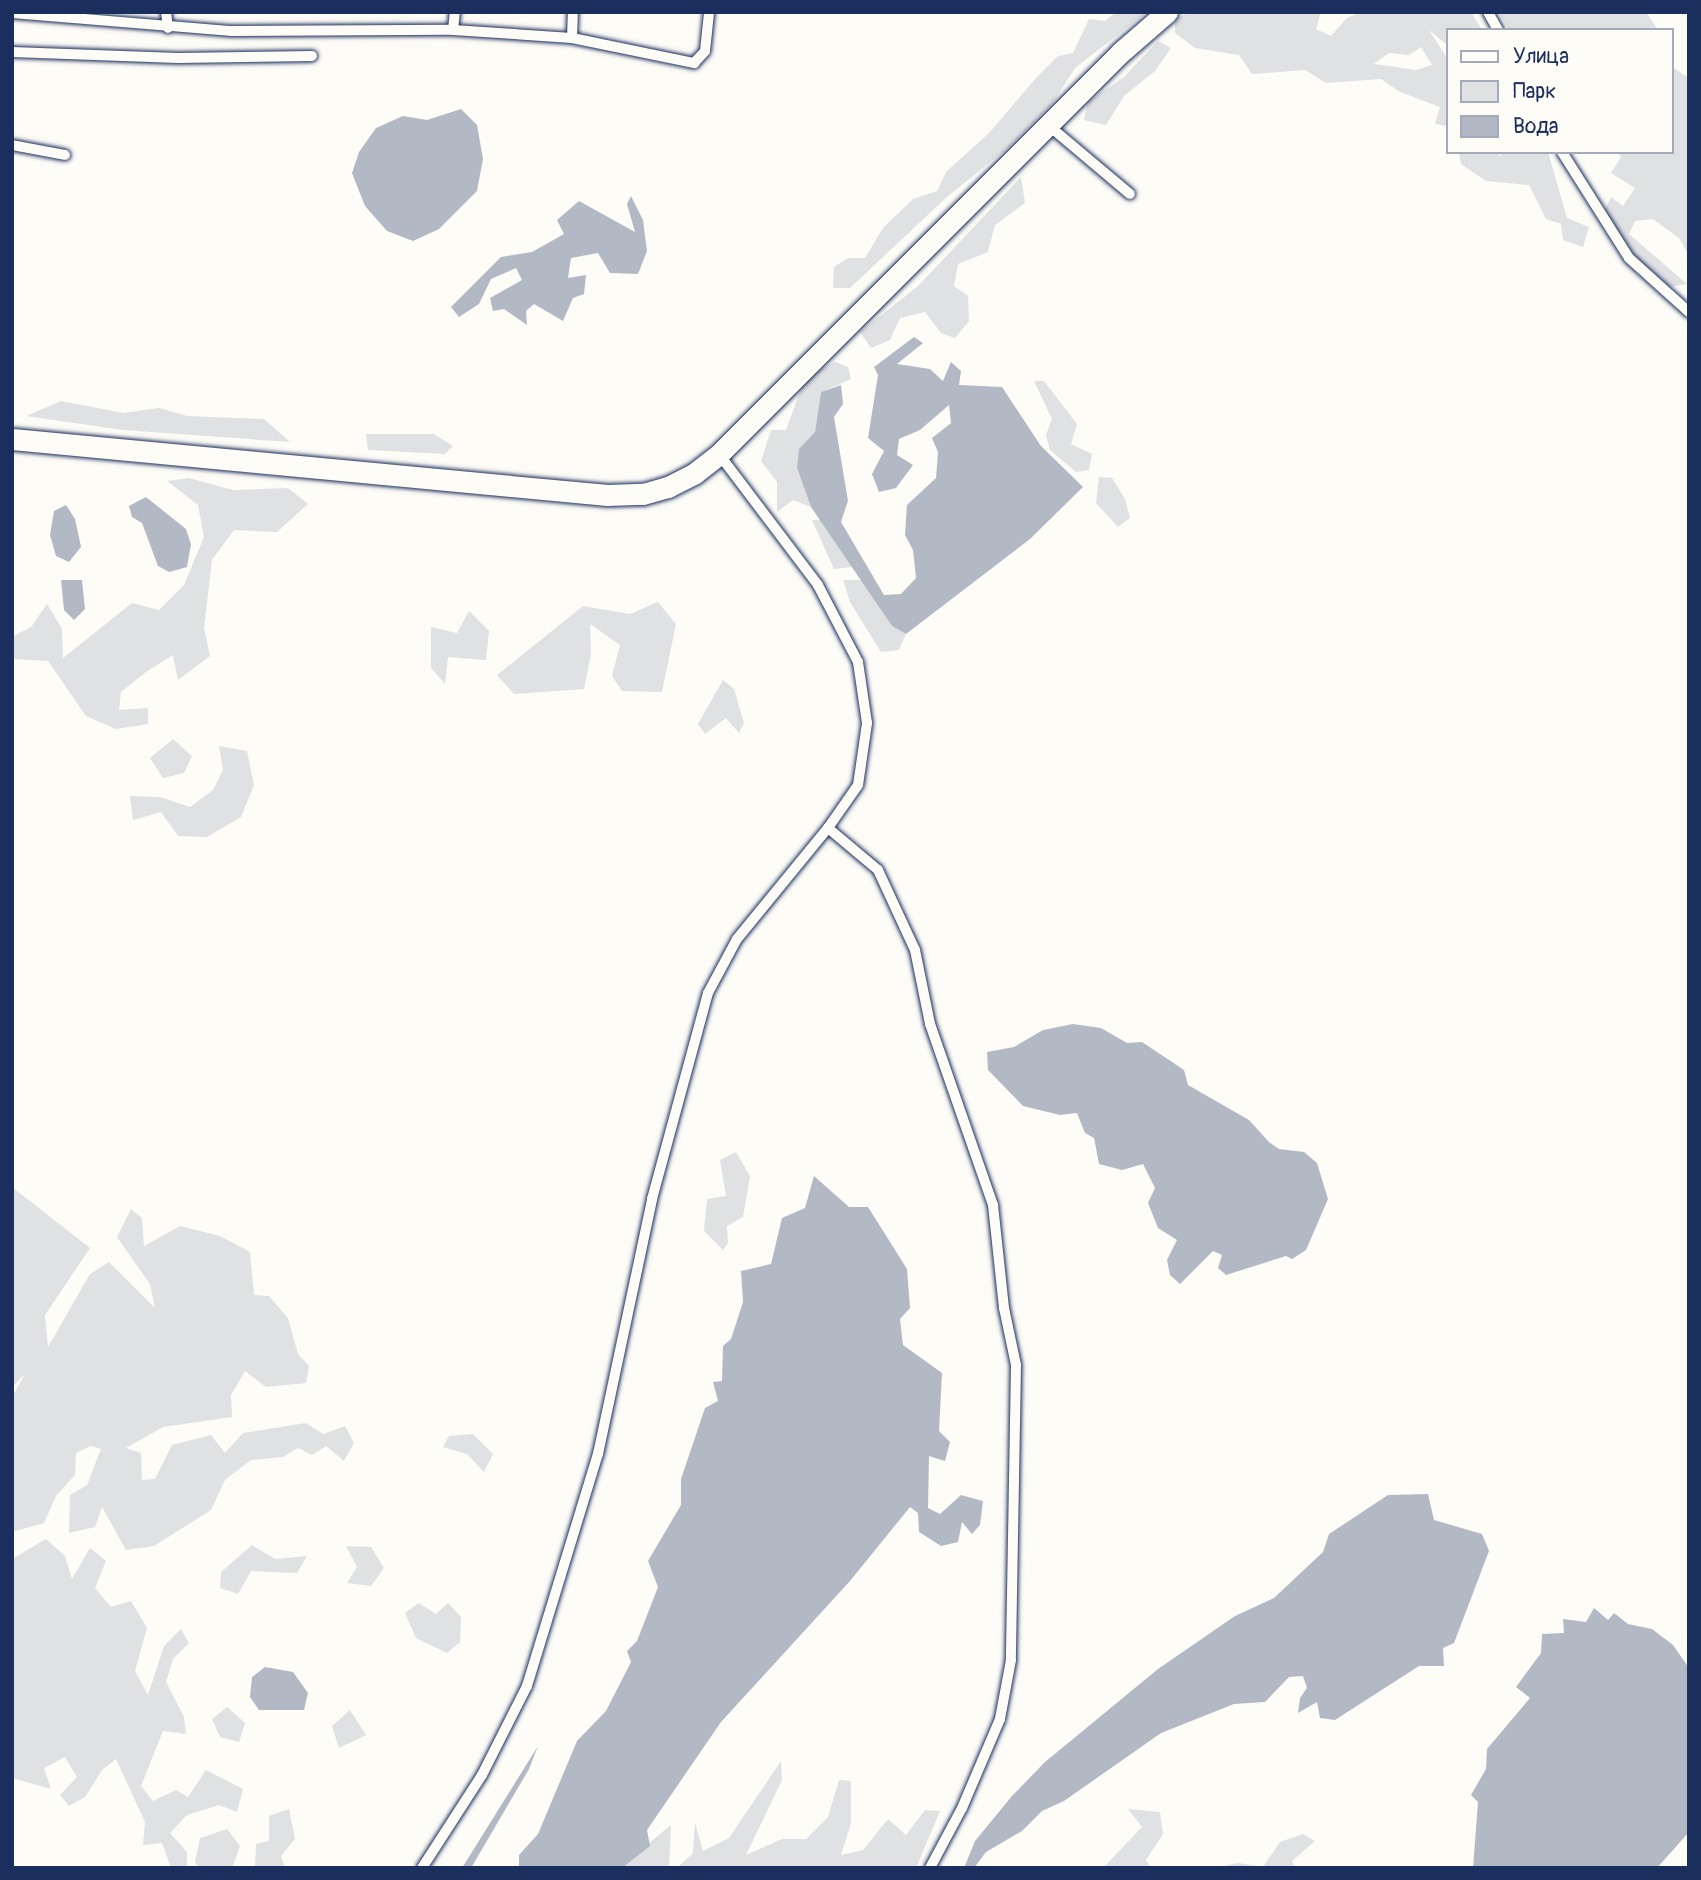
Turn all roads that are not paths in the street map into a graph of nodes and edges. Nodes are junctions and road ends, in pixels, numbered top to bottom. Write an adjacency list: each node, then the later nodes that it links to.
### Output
1 (166, 12): 8 (lane)
2 (455, 12): 10 (lane)
3 (573, 12): 11 (lane)
4 (709, 12): 11 (lane)
5 (1167, 12): 14 (street)
6 (1488, 12): 9 (lane)
7 (12, 13): 8 (lane)
8 (168, 28): 10 (lane)
9 (1496, 28)
10 (453, 30): 11 (lane)
11 (572, 38)
12 (12, 52): 13 (lane)
13 (312, 56)
14 (1048, 125): 18 (lane); 21 (street)
15 (12, 145): 17 (lane)
16 (1563, 154): 19 (lane)
17 (65, 155)
18 (1130, 194)
19 (1689, 312)
20 (12, 439): 21 (street)
21 (719, 453): 22 (lane)
22 (828, 828): 23 (lane); 24 (lane)
23 (422, 1868)
24 (930, 1868)

